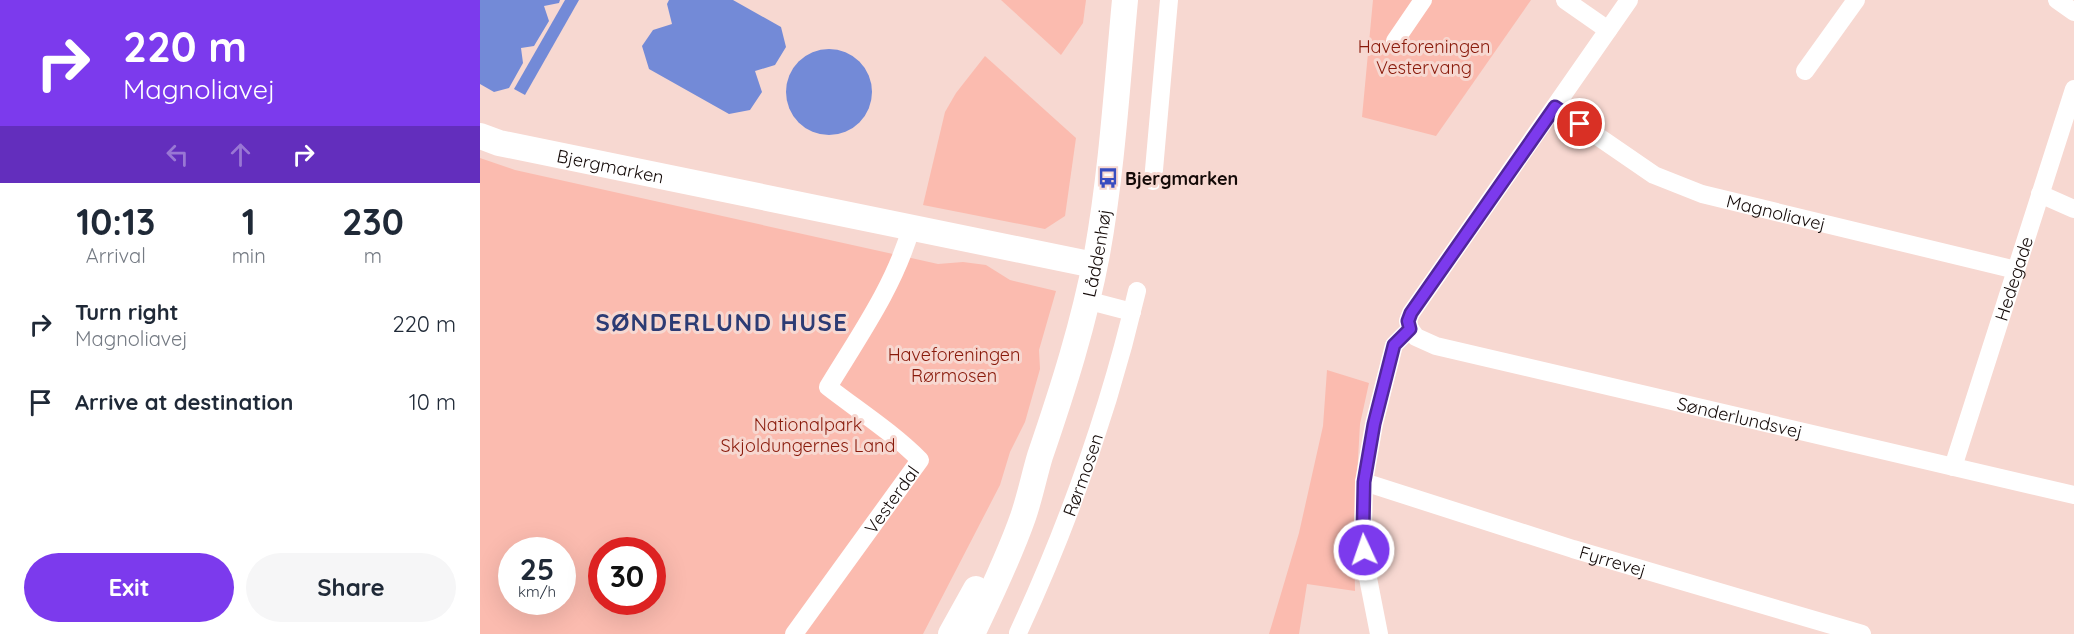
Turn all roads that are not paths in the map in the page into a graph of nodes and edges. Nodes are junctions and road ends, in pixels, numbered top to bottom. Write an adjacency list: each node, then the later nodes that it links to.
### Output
1 (1125, 0): 19 (street, Låddenhøj)
2 (1169, 0): 15 (street)
3 (1423, 0): 10 (street)
4 (1565, 0): 9 (street)
5 (1629, 0): 9 (street)
6 (1856, 0): 11 (street)
7 (2057, 0): 8 (street)
8 (2074, 12)
9 (1608, 30): 13 (street)
10 (1395, 41)
11 (1805, 71)
12 (2074, 89): 16 (street, Hedegade)
13 (1555, 107): 20 (street, Magnoliavej); 24 (street)
14 (480, 136): 18 (street, Bjergmarken)
15 (1153, 181)
16 (2040, 194): 17 (street); 20 (street, Hedegade)
17 (2074, 210)
18 (911, 228): 19 (street, Bjergmarken); 30 (street, Vesterdal)
19 (1094, 265): 22 (street, Låddenhøj)
20 (2016, 270): 26 (street, Hedegade)
21 (1137, 291): 23 (street, Rørmosen)
22 (1086, 300): 23 (street); 25 (street, Låddenhøj)
23 (1132, 312): 29 (street, Rørmosen)
24 (1410, 329): 26 (street, Sønderlundsvej); 27 (street)
25 (1038, 462): 31 (street, Låddenhøj); 32 (street, Låddenhøj)
26 (1953, 467): 28 (street, Sønderlundsvej)
27 (1364, 482): 33 (street); 34 (street, Fyrrevej)
28 (2074, 495)
29 (1018, 633)
30 (794, 634)
31 (951, 634)
32 (972, 634)
33 (1379, 634)
34 (1862, 634)

